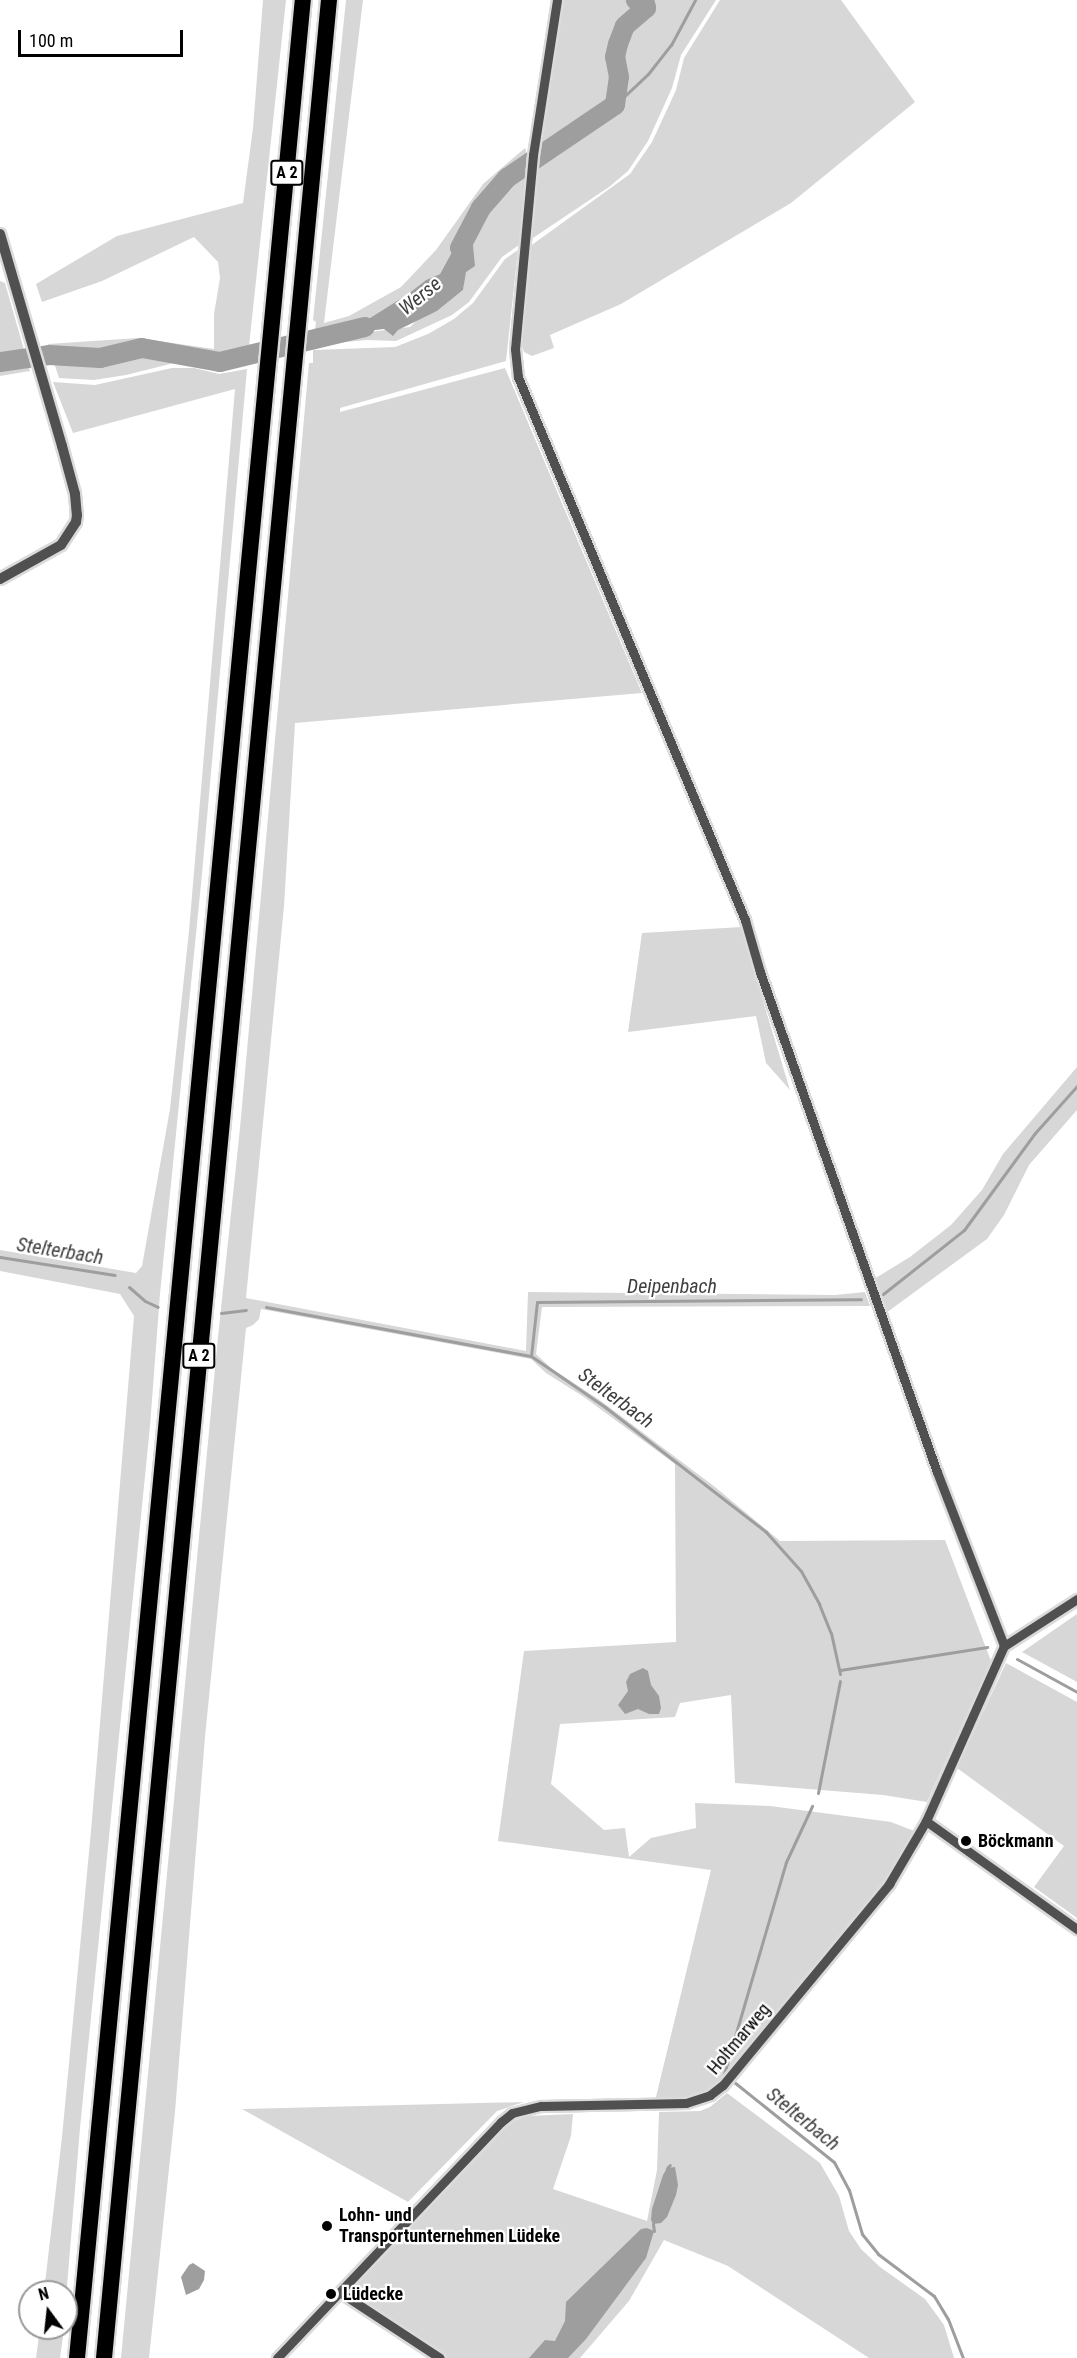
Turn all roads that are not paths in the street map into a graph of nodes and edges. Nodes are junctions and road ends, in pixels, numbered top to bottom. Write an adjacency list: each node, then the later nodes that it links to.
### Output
1 (303, 0): 11 (highway, A 2)
2 (329, 0): 12 (highway, A 2)
3 (557, 0): 7 (street)
4 (0, 234): 5 (street)
5 (0, 579)
6 (1077, 1599): 7 (street)
7 (1004, 1646): 8 (street, Holtmarweg)
8 (926, 1821): 9 (street); 10 (street, Holtmarweg)
9 (1077, 1929)
10 (340, 2293): 13 (street, Holtmarweg); 14 (street)
11 (77, 2358)
12 (104, 2358)
13 (277, 2358)
14 (440, 2358)

